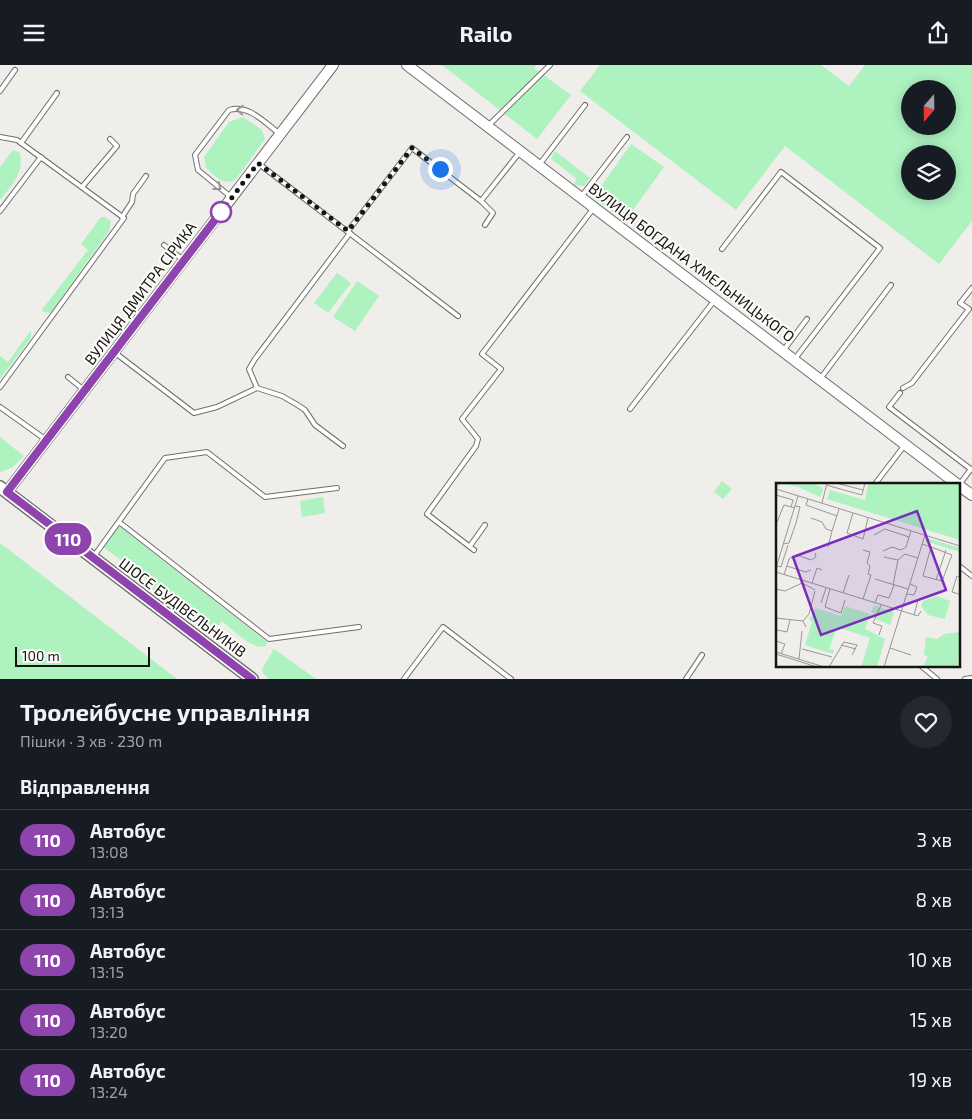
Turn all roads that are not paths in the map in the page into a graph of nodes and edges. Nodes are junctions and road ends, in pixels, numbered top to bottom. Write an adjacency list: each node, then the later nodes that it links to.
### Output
1 (333, 65): 9 (street, ВУЛИЦЯ ДМИТРА СІРИКА)
2 (408, 65): 8 (street, ВУЛИЦЯ БОГДАНА ХМЕЛЬНИЦЬКОГО)
3 (550, 65): 8 (lane)
4 (14, 70): 5 (lane)
5 (0, 91)
6 (57, 93): 13 (lane)
7 (585, 105): 17 (lane)
8 (488, 126): 14 (street, ВУЛИЦЯ БОГДАНА ХМЕЛЬНИЦЬКОГО)
9 (280, 134): 16 (street, ВУЛИЦЯ ДМИТРА СІРИКА); 20 (lane, one-way to 20)
10 (0, 137): 13 (lane)
11 (627, 137): 21 (lane)
12 (110, 139): 19 (lane)
13 (21, 143): 15 (lane)
14 (520, 151): 17 (street, ВУЛИЦЯ БОГДАНА ХМЕЛЬНИЦЬКОГО); 22 (lane)
15 (41, 157): 19 (lane); 24 (lane)
16 (258, 163): 20 (street, ВУЛИЦЯ ДМИТРА СІРИКА); 27 (lane)
17 (539, 165): 21 (street, ВУЛИЦЯ БОГДАНА ХМЕЛЬНИЦЬКОГО)
18 (146, 176): 25 (lane)
19 (82, 187): 25 (lane)
20 (232, 197): 30 (street, ВУЛИЦЯ ДМИТРА СІРИКА)
21 (581, 197): 23 (street, ВУЛИЦЯ БОГДАНА ХМЕЛЬНИЦЬКОГО)
22 (481, 201): 26 (lane); 27 (lane)
23 (594, 207): 33 (street, ВУЛИЦЯ БОГДАНА ХМЕЛЬНИЦЬКОГО); 61 (lane)
24 (0, 211)
25 (122, 217): 41 (lane)
26 (485, 225)
27 (349, 232): 34 (lane); 42 (lane)
28 (164, 245): 30 (lane)
29 (722, 249): 38 (lane)
30 (184, 260): 37 (street, ВУЛИЦЯ ДМИТРА СІРИКА)
31 (891, 285): 40 (lane)
32 (972, 288): 43 (lane)
33 (715, 299): 36 (street, ВУЛИЦЯ БОГДАНА ХМЕЛЬНИЦЬКОГО); 47 (lane)
34 (458, 316)
35 (807, 319): 36 (lane)
36 (783, 351): 38 (street, ВУЛИЦЯ БОГДАНА ХМЕЛЬНИЦЬКОГО)
37 (114, 352): 42 (lane); 44 (street, ВУЛИЦЯ ДМИТРА СІРИКА)
38 (794, 359): 40 (street, ВУЛИЦЯ БОГДАНА ХМЕЛЬНИЦЬКОГО)
39 (68, 377): 44 (lane)
40 (820, 379): 49 (street, ВУЛИЦЯ БОГДАНА ХМЕЛЬНИЦЬКОГО)
41 (0, 387)
42 (257, 388): 50 (lane)
43 (904, 388)
44 (85, 390): 48 (street, ВУЛИЦЯ ДМИТРА СІРИКА)
45 (900, 393): 51 (lane)
46 (0, 407): 48 (lane)
47 (630, 409)
48 (47, 440): 57 (street, ВУЛИЦЯ ДМИТРА СІРИКА)
49 (906, 444): 52 (lane); 53 (street, ВУЛИЦЯ БОГДАНА ХМЕЛЬНИЦЬКОГО)
50 (343, 445)
51 (971, 469): 54 (lane)
52 (876, 483)
53 (955, 483)
54 (960, 483)
55 (960, 486): 58 (street, ВУЛИЦЯ БОГДАНА ХМЕЛЬНИЦЬКОГО)
56 (337, 488): 59 (lane)
57 (4, 490): 63 (main road, ШОСЕ БУДІВЕЛЬНИКІВ)
58 (972, 495)
59 (119, 522): 63 (lane); 66 (lane)
60 (485, 525): 61 (lane)
61 (470, 546): 62 (lane)
62 (474, 550)
63 (93, 558): 70 (main road, ШОСЕ БУДІВЕЛЬНИКІВ)
64 (960, 567): 65 (lane)
65 (972, 576)
66 (358, 627)
67 (702, 655): 73 (lane)
68 (922, 667): 74 (lane)
69 (972, 678): 75 (lane)
70 (252, 679)
71 (404, 679): 72 (lane)
72 (511, 679)
73 (686, 679)
74 (937, 679)
75 (965, 679)

